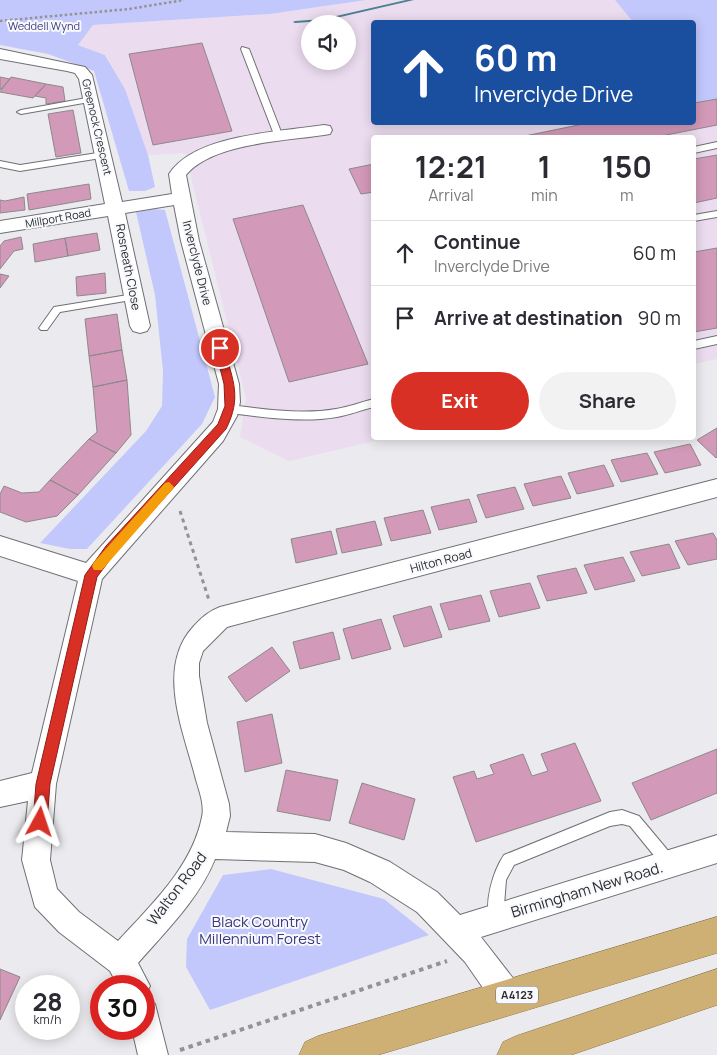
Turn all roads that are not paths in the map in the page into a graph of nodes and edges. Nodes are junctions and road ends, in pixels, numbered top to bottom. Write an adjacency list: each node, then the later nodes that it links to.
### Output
1 (245, 50): 6 (lane)
2 (0, 54): 3 (street, Greenock Crescent)
3 (92, 99): 4 (lane); 9 (street, Greenock Crescent)
4 (21, 112)
5 (324, 130): 6 (street, Inverclyde Drive)
6 (279, 137): 11 (street, Inverclyde Drive)
7 (717, 146): 8 (lane)
8 (696, 150)
9 (104, 155): 10 (lane); 12 (street, Greenock Crescent)
10 (0, 164)
11 (181, 198): 12 (street, Millport Road); 22 (street, Inverclyde Drive)
12 (116, 208): 15 (street, Millport Road); 16 (street, Rosneath Close)
13 (717, 214): 14 (lane)
14 (696, 218)
15 (0, 227)
16 (134, 297): 17 (street, Rosneath Close); 18 (lane)
17 (140, 326)
18 (44, 328)
19 (717, 340): 20 (lane)
20 (696, 345)
21 (371, 404): 22 (lane)
22 (229, 409): 25 (street, Inverclyde Drive)
23 (717, 488): 26 (street, Hilton Road)
24 (0, 546): 25 (street)
25 (91, 575): 27 (street)
26 (187, 662): 29 (street, Walton Road)
27 (43, 784): 28 (street); 35 (street)
28 (0, 794)
29 (210, 844): 33 (street); 35 (street, Walton Road)
30 (717, 849): 31 (street, Birmingham New Road.)
31 (670, 864): 32 (street, Birmingham New Road.); 32 (lane)
32 (496, 918): 33 (street, Birmingham New Road.)
33 (456, 931): 38 (street)
34 (717, 935): 38 (highway, A4123)
35 (120, 960): 36 (street)
36 (129, 975)
37 (717, 987): 42 (highway)
38 (508, 997): 41 (highway, A4123)
39 (155, 1036): 40 (street)
40 (164, 1053)
41 (318, 1055)
42 (516, 1055)

